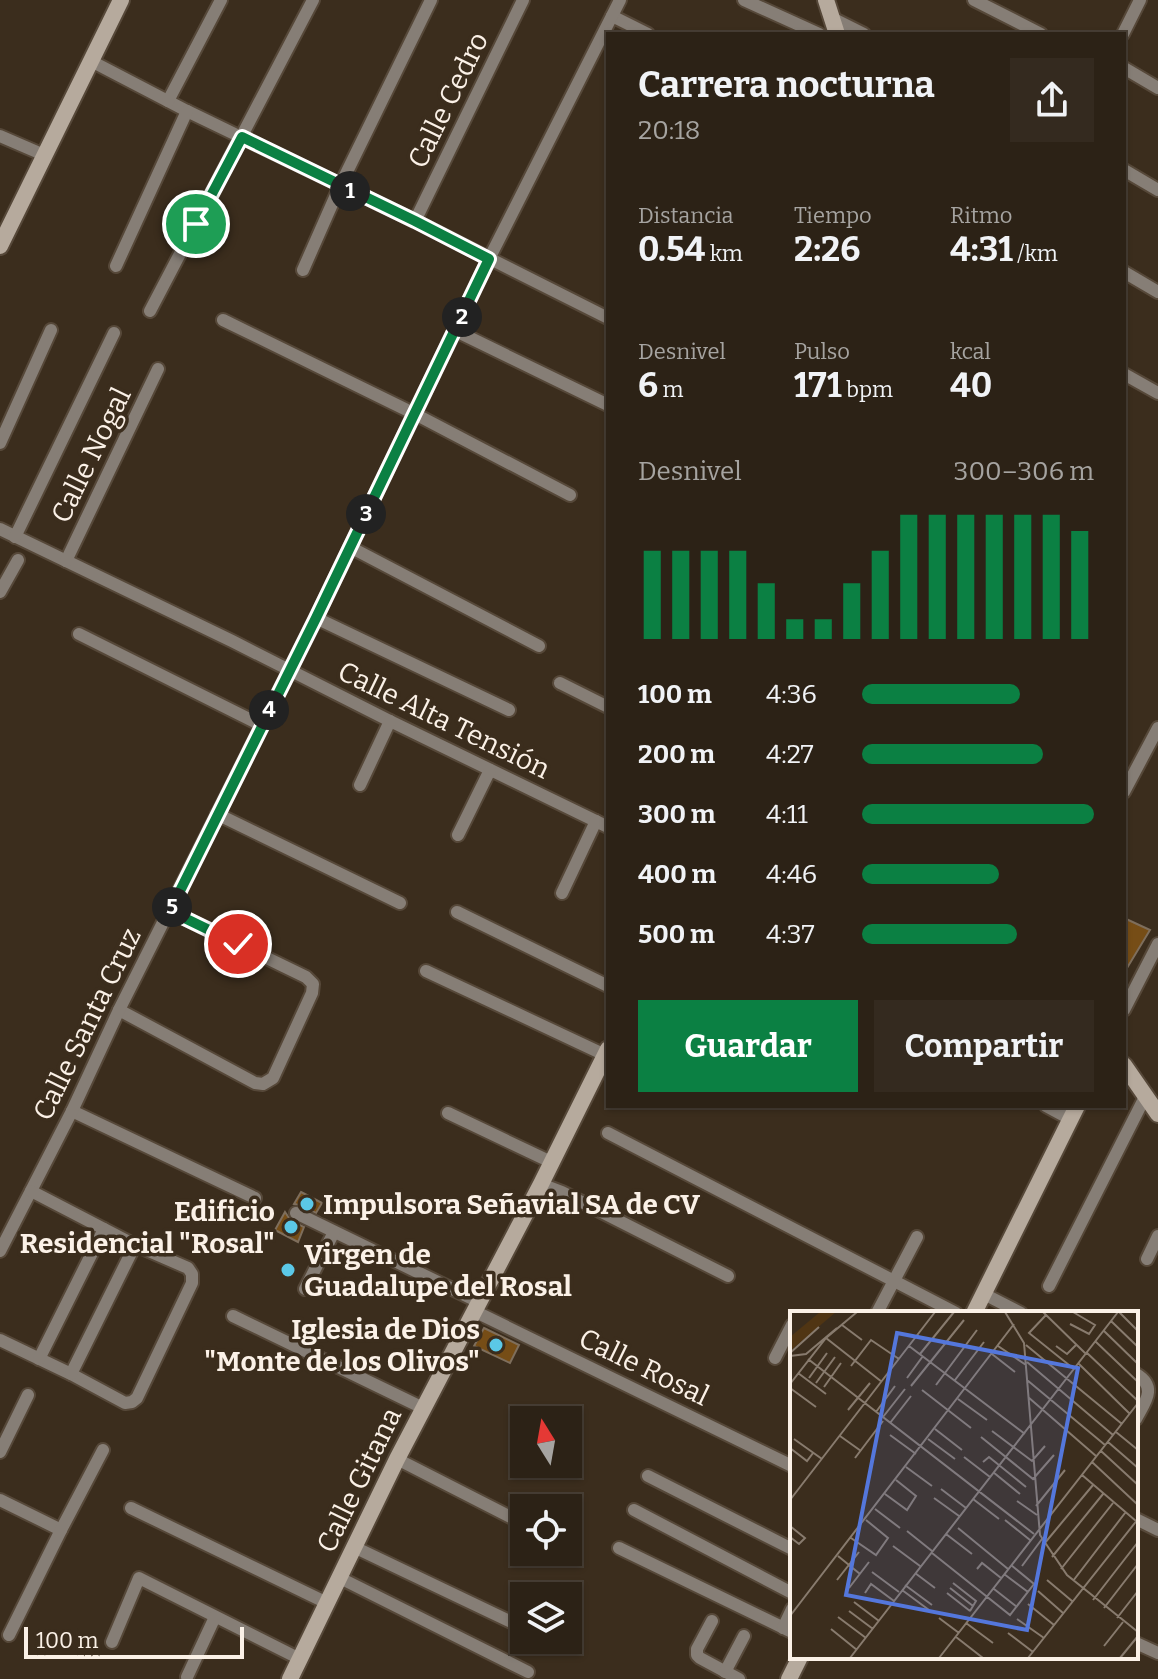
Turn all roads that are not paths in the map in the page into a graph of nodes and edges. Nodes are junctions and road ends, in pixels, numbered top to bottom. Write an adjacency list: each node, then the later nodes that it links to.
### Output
1 (121, 0): 19 (street)
2 (221, 0): 22 (street)
3 (313, 0): 25 (street)
4 (431, 0): 28 (street)
5 (523, 0): 30 (street, Calle Cedro)
6 (620, 0): 12 (street, Calle Santa Cruz)
7 (744, 0): 15 (street)
8 (826, 0): 13 (street)
9 (974, 0): 17 (street)
10 (1124, 0): 11 (street)
11 (1138, 4): 18 (street)
12 (612, 16): 14 (street); 32 (street, Calle Santa Cruz)
13 (835, 26): 16 (street)
14 (644, 32)
15 (815, 32)
16 (857, 32)
17 (1037, 32)
18 (1124, 32)
19 (91, 61): 22 (street); 26 (street)
20 (1126, 69): 21 (street)
21 (1158, 88)
22 (168, 101): 23 (street)
23 (187, 111): 25 (street); 33 (street)
24 (0, 136): 26 (street)
25 (242, 137): 28 (street); 37 (street)
26 (44, 155): 31 (street)
27 (1126, 171): 29 (street)
28 (340, 186): 30 (street); 34 (street)
29 (1158, 190)
30 (415, 221): 32 (street)
31 (0, 246)
32 (489, 259): 38 (street); 41 (street, Calle Santa Cruz)
33 (116, 266)
34 (303, 270)
35 (1126, 273): 36 (street)
36 (1158, 292)
37 (150, 311)
38 (606, 317)
39 (223, 320): 47 (street)
40 (51, 330): 48 (street)
41 (456, 331): 46 (street); 47 (street, Calle Santa Cruz)
42 (114, 333): 51 (street)
43 (158, 369): 54 (street, Calle Nogal)
44 (1126, 375): 45 (street)
45 (1158, 393)
46 (606, 404)
47 (415, 414): 49 (street); 52 (street, Calle Santa Cruz)
48 (0, 443)
49 (570, 495)
50 (0, 529): 51 (street, Calle Alta Tensión)
51 (15, 537): 54 (street, Calle Alta Tensión)
52 (350, 547): 56 (street, Calle Santa Cruz); 58 (street)
53 (18, 560): 55 (street)
54 (66, 561): 59 (street, Calle Alta Tensión)
55 (0, 592)
56 (316, 618): 59 (street, Calle Santa Cruz); 62 (street)
57 (79, 634): 64 (street)
58 (539, 646)
59 (289, 671): 63 (street, Calle Alta Tensión); 64 (street, Calle Santa Cruz)
60 (560, 683): 61 (street)
61 (606, 706)
62 (509, 710)
63 (390, 721): 66 (street, Calle Alta Tensión); 67 (street)
64 (261, 725): 69 (street, Calle Santa Cruz)
65 (1158, 728): 68 (street)
66 (490, 770): 70 (street, Calle Alta Tensión); 71 (street)
67 (360, 785)
68 (1126, 788)
69 (217, 814): 73 (street); 74 (street, Calle Santa Cruz)
70 (602, 824): 72 (street)
71 (458, 835)
72 (562, 893)
73 (400, 903)
74 (170, 911): 80 (street, Calle Santa Cruz); 80 (street)
75 (457, 912): 78 (street)
76 (1158, 944): 79 (street)
77 (426, 971): 81 (street)
78 (606, 985)
79 (1126, 1006)
80 (119, 1010): 84 (street, Calle Santa Cruz)
81 (606, 1052): 89 (street, Calle Gitana)
82 (1126, 1072): 83 (street)
83 (1146, 1095): 87 (street); 103 (street)
84 (72, 1111): 91 (street, Calle Santa Cruz); 92 (street)
85 (1074, 1112): 105 (street)
86 (448, 1113): 89 (street)
87 (1158, 1114)
88 (608, 1133): 102 (street)
89 (551, 1162): 90 (street, Calle Gitana)
90 (541, 1184): 101 (street); 106 (street, Calle Gitana)
91 (31, 1191): 94 (street); 99 (street, Calle Santa Cruz)
92 (255, 1198)
93 (296, 1213): 95 (street, Calle Rosal)
94 (104, 1229): 98 (street); 115 (street)
95 (334, 1232): 104 (street); 106 (street, Calle Rosal)
96 (1158, 1236): 100 (street)
97 (917, 1237): 102 (street)
98 (135, 1245): 116 (street); 116 (street)
99 (0, 1251)
100 (1147, 1259)
101 (728, 1276)
102 (894, 1280): 107 (street); 108 (street)
103 (1049, 1286)
104 (305, 1289)
105 (984, 1294): 109 (street); 110 (street)
106 (477, 1306): 119 (street, Calle Gitana); 124 (street, Calle Rosal)
107 (878, 1311)
108 (952, 1311)
109 (975, 1311)
110 (1017, 1311)
111 (233, 1316): 119 (street)
112 (790, 1329): 114 (street)
113 (0, 1340): 115 (street)
114 (775, 1358)
115 (39, 1359): 116 (street)
116 (71, 1374)
117 (1138, 1375): 120 (street)
118 (28, 1395): 122 (street)
119 (423, 1408): 123 (street, Calle Gitana)
120 (1138, 1415)
121 (103, 1450): 131 (street)
122 (0, 1452)
123 (397, 1459): 129 (street); 133 (street, Calle Gitana)
124 (790, 1465)
125 (648, 1476): 135 (street)
126 (0, 1500): 131 (street)
127 (131, 1508): 138 (street)
128 (634, 1510): 137 (street)
129 (510, 1517)
130 (1138, 1520): 132 (street)
131 (61, 1530): 143 (street)
132 (1158, 1530)
133 (354, 1547): 136 (street, Calle Gitana); 140 (street)
134 (619, 1548): 142 (street)
135 (790, 1548)
136 (340, 1578): 138 (street, Calle Gitana); 150 (street)
137 (790, 1592)
138 (327, 1603): 148 (street, Calle Gitana)
139 (215, 1617): 145 (street); 148 (street); 152 (street)
140 (510, 1621)
141 (712, 1621): 151 (street)
142 (788, 1630)
143 (9, 1635)
144 (744, 1636): 151 (street)
145 (112, 1642)
146 (1138, 1644): 147 (street)
147 (1158, 1653)
148 (300, 1659): 153 (street, Calle Gitana)
149 (799, 1659): 155 (street)
150 (528, 1672)
151 (725, 1672): 154 (street)
152 (187, 1677)
153 (290, 1679)
154 (739, 1679)
155 (789, 1679)

